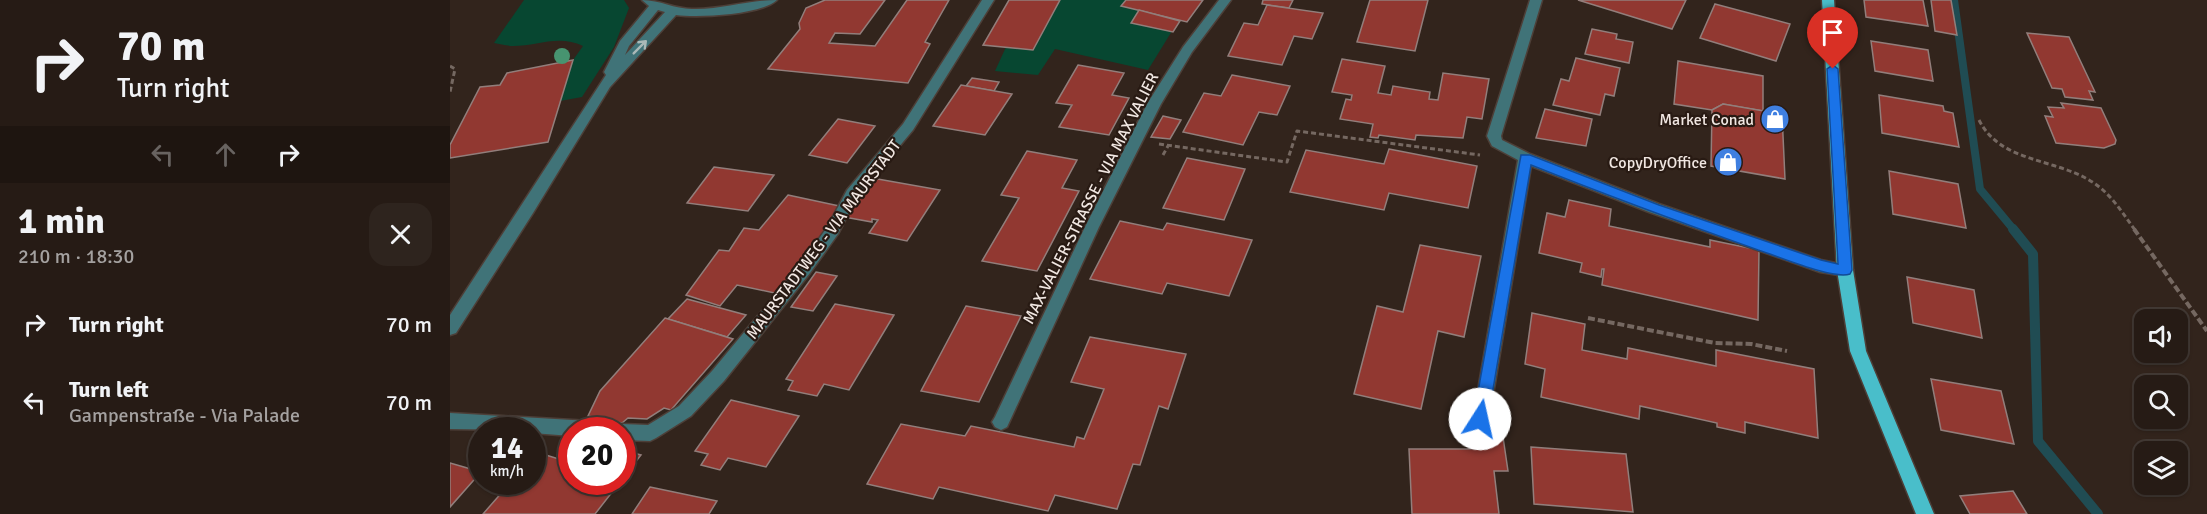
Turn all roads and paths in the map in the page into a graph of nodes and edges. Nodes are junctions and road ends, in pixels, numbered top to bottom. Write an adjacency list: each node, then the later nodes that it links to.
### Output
1 (771, 0): 7 (street)
2 (988, 0): 26 (street, MAURSTADTWEG - VIA MAURSTADT)
3 (1225, 0): 24 (street, MAX-VALIER-STRASSE - VIA MAX VALIER)
4 (1536, 0): 14 (street)
5 (1828, 0): 17 (main road)
6 (652, 3): 7 (street); 9 (street)
7 (674, 10): 9 (street, one-way to 7)
8 (450, 66): 10 (path)
9 (605, 84): 19 (street)
10 (450, 92)
11 (1979, 120): 20 (path)
12 (1149, 143): 13 (path)
13 (1168, 146): 14 (path); 15 (path)
14 (1503, 148): 16 (street)
15 (1163, 155)
16 (1526, 158): 17 (street); 22 (street)
17 (1845, 270): 27 (main road)
18 (1588, 318): 21 (path)
19 (450, 328)
20 (2207, 332)
21 (1787, 351)
22 (1480, 419)
23 (450, 421): 25 (street)
24 (1001, 422)
25 (558, 427)
26 (636, 432)
27 (1924, 514)

